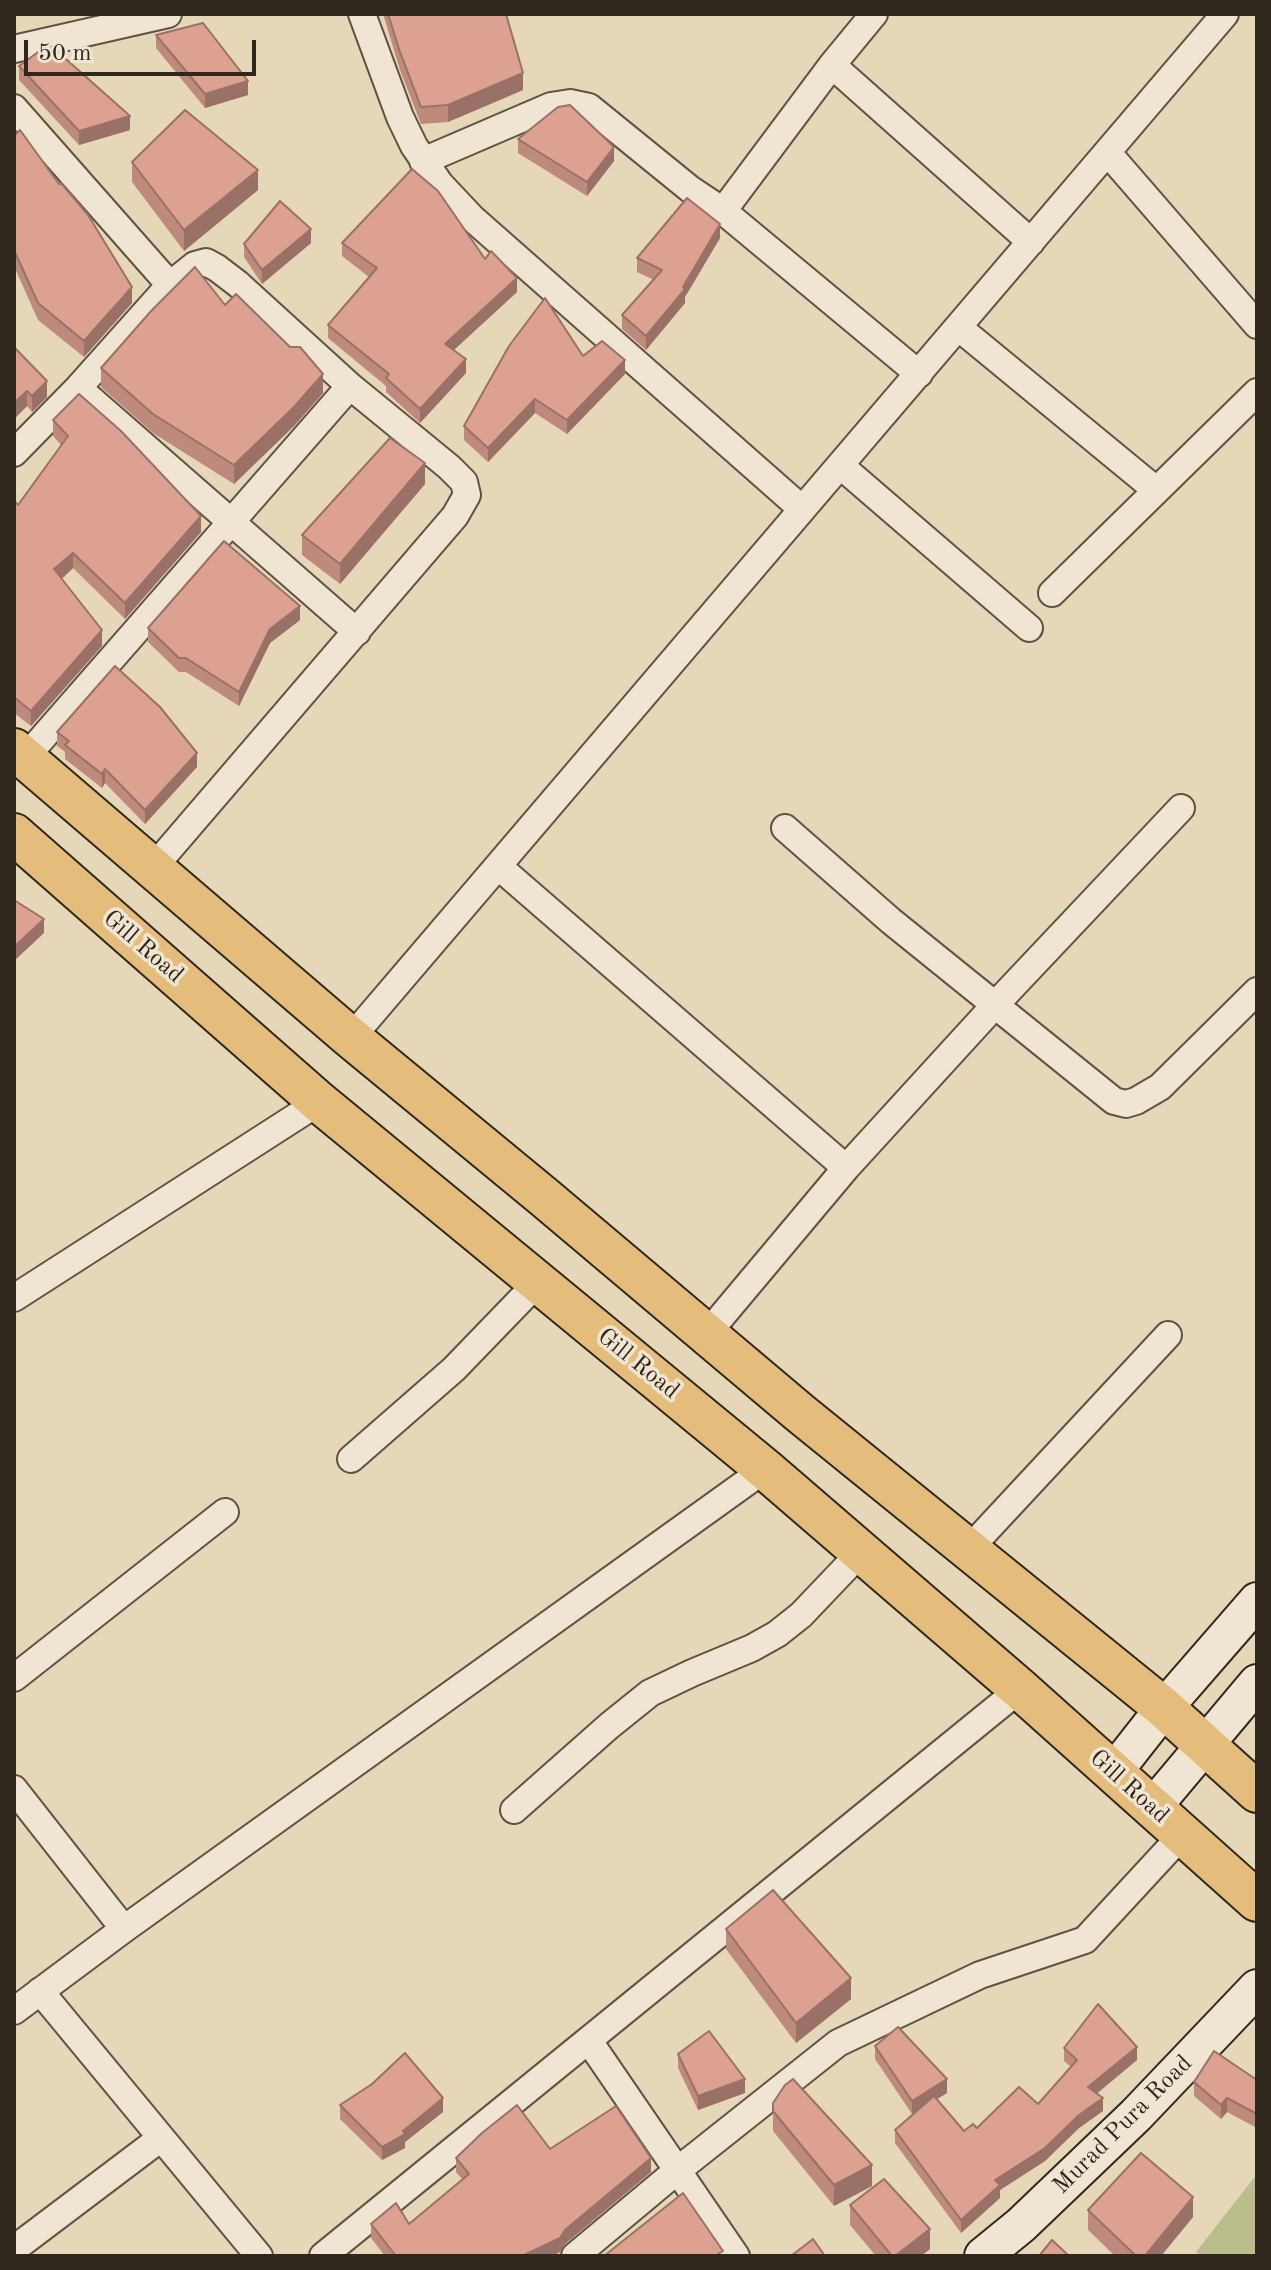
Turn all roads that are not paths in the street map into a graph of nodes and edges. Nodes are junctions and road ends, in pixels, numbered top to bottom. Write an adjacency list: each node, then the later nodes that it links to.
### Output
1 (168, 14): 5 (street)
2 (362, 14): 9 (street)
3 (874, 14): 6 (street)
4 (1225, 14): 8 (street)
5 (14, 49)
6 (832, 65): 10 (street); 11 (street)
7 (14, 108): 12 (street)
8 (1108, 153): 11 (street); 13 (street)
9 (423, 161): 10 (street); 22 (street)
10 (723, 211): 15 (street)
11 (1031, 242): 14 (street)
12 (170, 285): 16 (street); 17 (street)
13 (1257, 325)
14 (958, 327): 15 (street); 21 (street)
15 (919, 374): 20 (street)
16 (350, 386): 23 (street); 26 (street)
17 (78, 388): 19 (street); 23 (street)
18 (1257, 392): 21 (street)
19 (14, 453)
20 (841, 466): 22 (street); 25 (street)
21 (1156, 490): 24 (street)
22 (802, 509): 31 (street)
23 (232, 524): 26 (street); 27 (street)
24 (1052, 593)
25 (1029, 628)
26 (357, 632): 32 (street)
27 (19, 754): 32 (main road)
28 (1181, 808): 34 (street)
29 (785, 828): 34 (street)
30 (14, 834): 36 (main road, Gill Road)
31 (498, 866): 35 (street); 37 (street)
32 (153, 868): 35 (main road)
33 (1257, 991): 34 (street)
34 (995, 1005): 37 (street)
35 (351, 1038): 40 (main road)
36 (319, 1102): 38 (main road, Gill Road); 39 (street)
37 (846, 1168): 40 (street)
38 (538, 1282): 42 (street); 43 (main road, Gill Road)
39 (14, 1298)
40 (706, 1335): 45 (main road)
41 (1168, 1335): 45 (street)
42 (351, 1459)
43 (765, 1469): 46 (main road, Gill Road); 60 (street)
44 (225, 1512): 48 (street)
45 (968, 1550): 51 (main road)
46 (861, 1552): 50 (main road, Gill Road); 57 (street)
47 (1257, 1601): 51 (street)
48 (14, 1678)
49 (1257, 1683): 52 (street)
50 (1020, 1689): 53 (main road, Gill Road); 64 (street)
51 (1164, 1708): 52 (main road); 53 (street)
52 (1204, 1745): 54 (main road); 56 (street)
53 (1113, 1773): 56 (main road, Gill Road)
54 (1254, 1786)
55 (14, 1789): 60 (street)
56 (1152, 1808): 58 (main road, Gill Road)
57 (514, 1810)
58 (1182, 1835): 59 (main road, Gill Road); 66 (street)
59 (1257, 1901)
60 (124, 1929): 62 (street)
61 (1257, 1988): 72 (street, Murad Pura Road)
62 (40, 1991): 63 (street); 65 (street)
63 (14, 2011)
64 (589, 2041): 66 (street); 69 (street)
65 (161, 2138): 67 (street); 68 (street)
66 (678, 2170): 70 (street); 71 (street)
67 (14, 2249)
68 (259, 2256)
69 (323, 2256)
70 (575, 2256)
71 (736, 2256)
72 (983, 2256)

